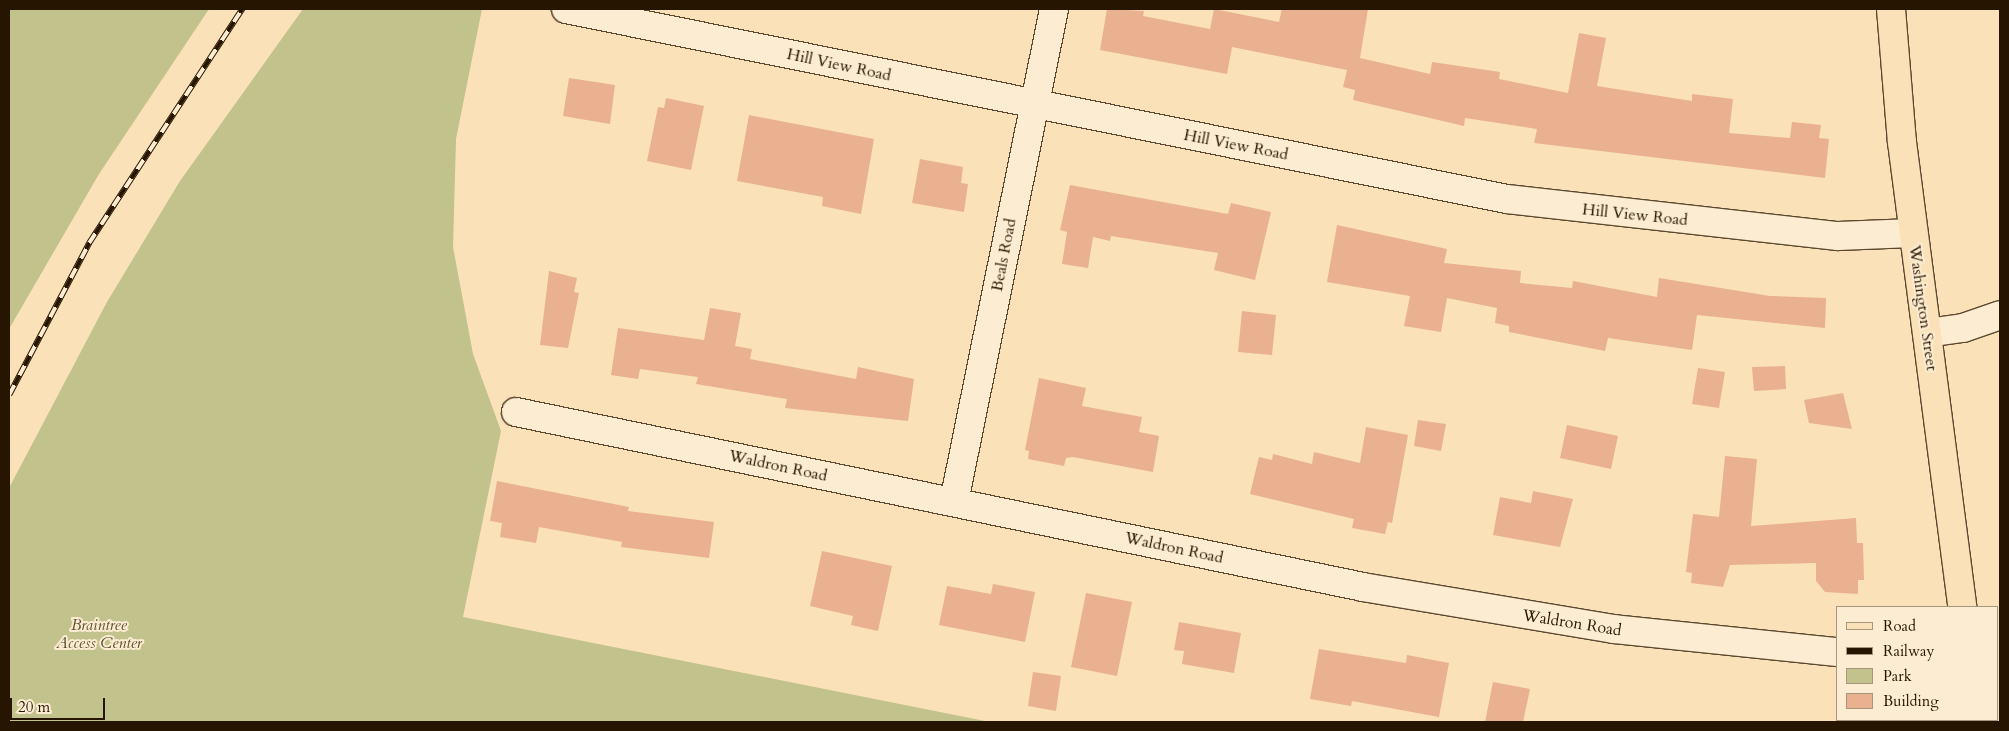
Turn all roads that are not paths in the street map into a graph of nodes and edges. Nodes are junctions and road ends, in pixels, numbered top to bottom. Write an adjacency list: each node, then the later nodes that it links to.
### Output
1 (566, 9): 4 (street, Hill View Road)
2 (1054, 9): 4 (street, Beals Road)
3 (1891, 9): 5 (main road, Washington Street)
4 (1034, 105): 5 (street, Hill View Road); 9 (street, Beals Road)
5 (1913, 233): 7 (main road, Washington Street)
6 (1998, 322): 7 (street)
7 (1927, 333): 10 (main road, Washington Street)
8 (516, 412): 9 (street, Waldron Road)
9 (954, 502): 11 (street, Waldron Road)
10 (1962, 606)
11 (1836, 652)

